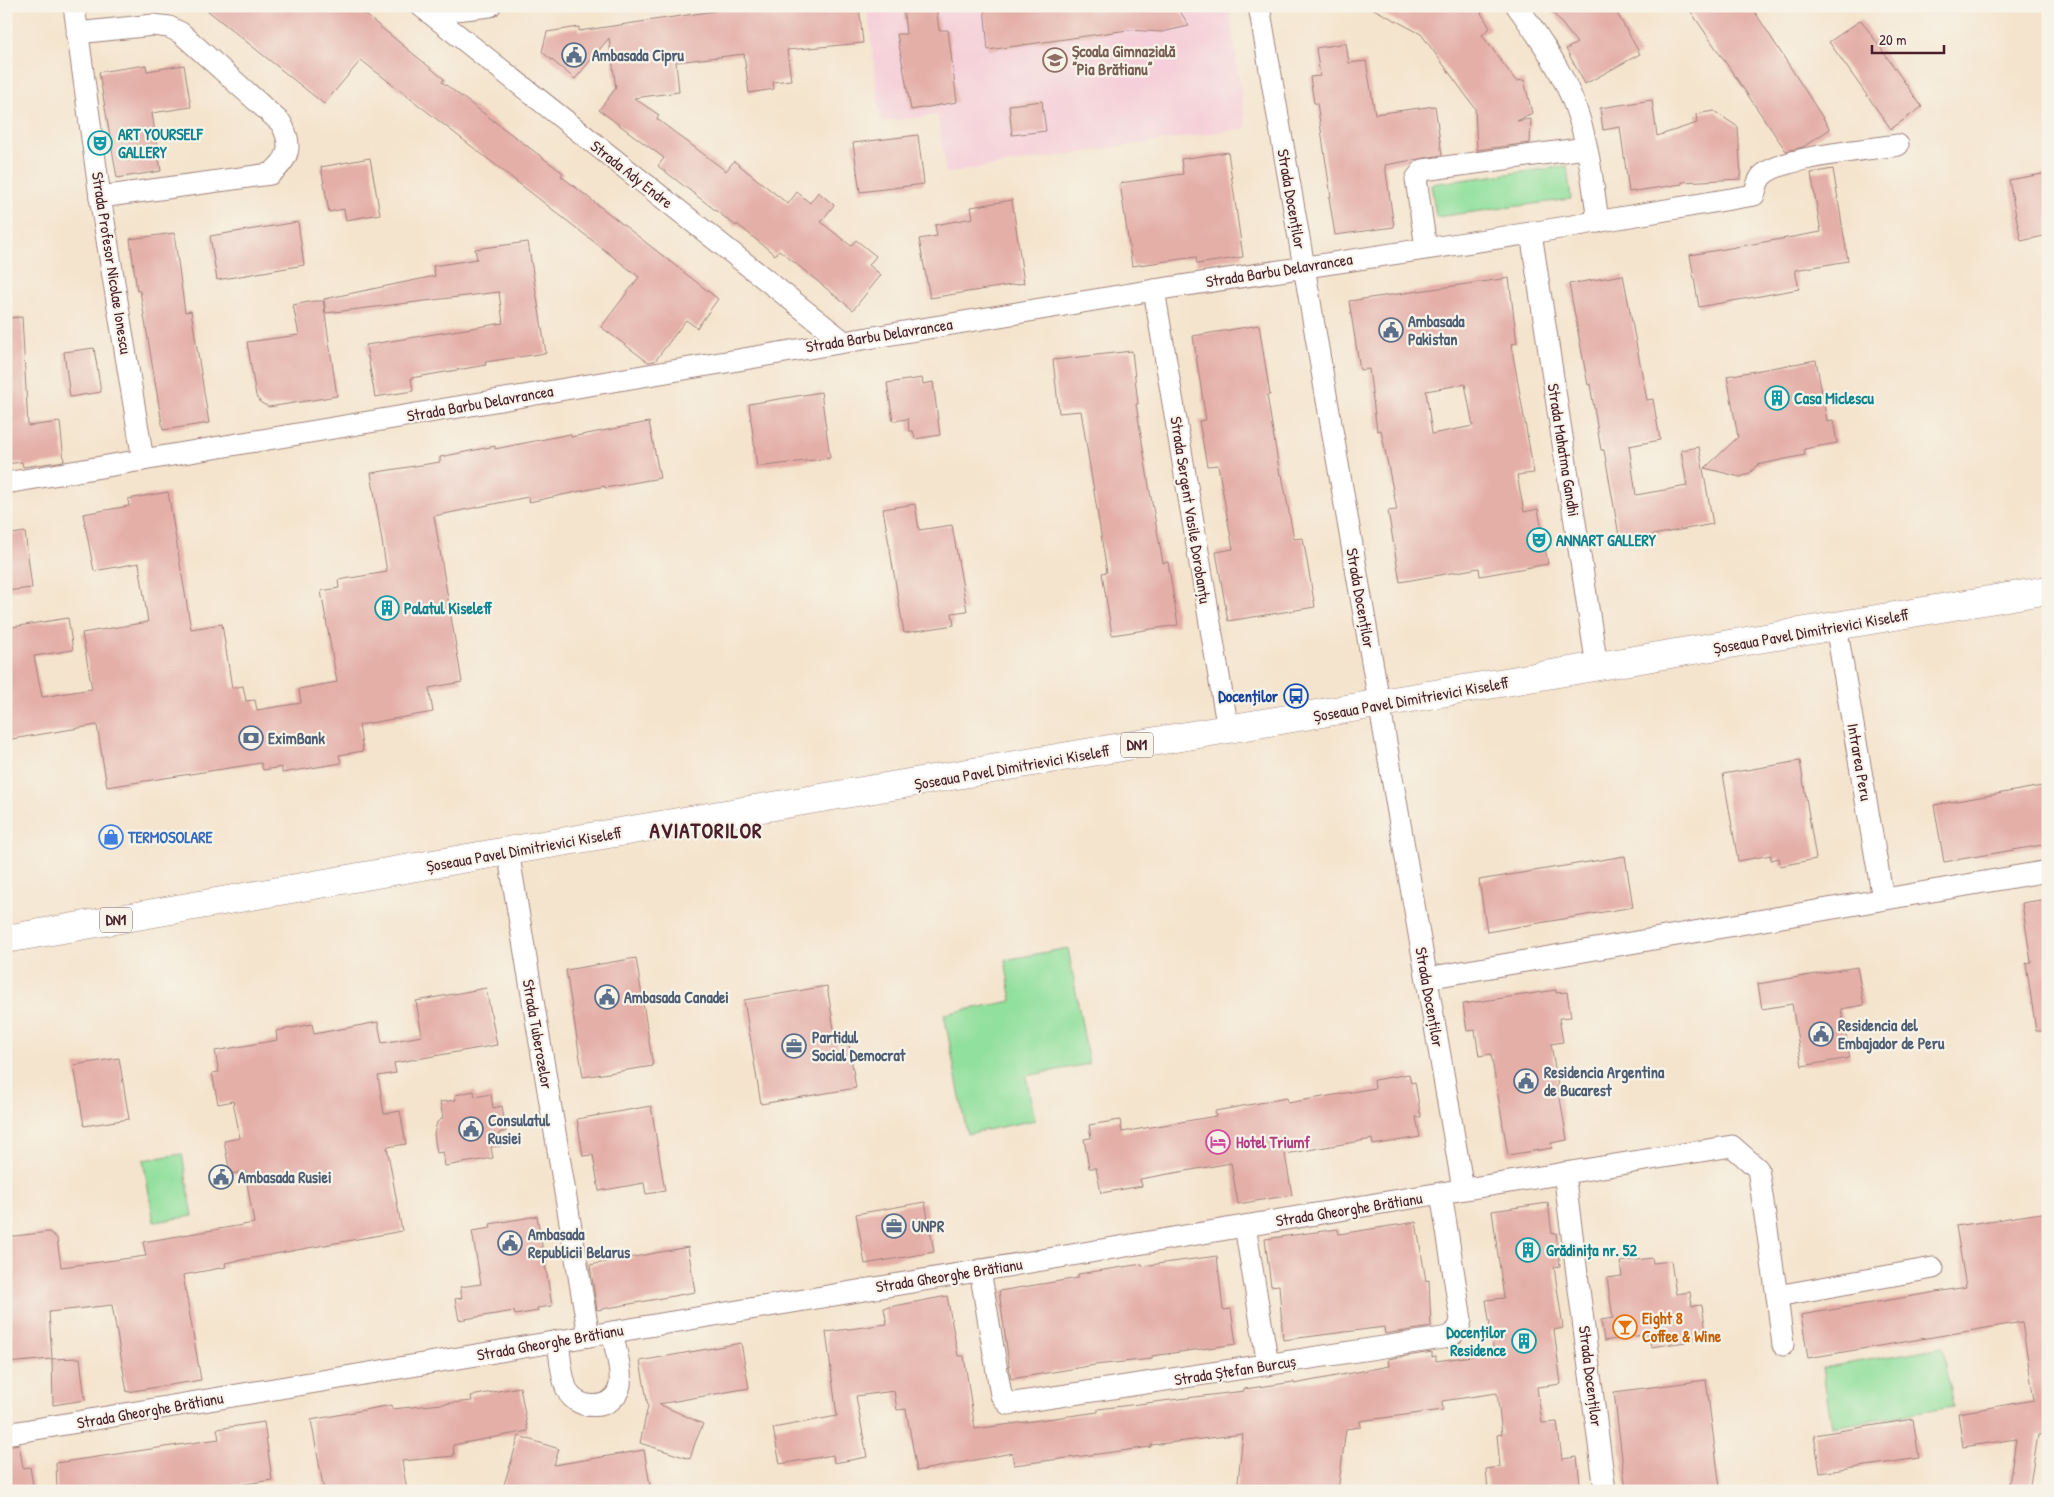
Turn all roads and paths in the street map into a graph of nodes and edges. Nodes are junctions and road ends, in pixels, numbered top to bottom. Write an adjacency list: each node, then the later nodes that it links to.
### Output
1 (74, 6): 6 (street, Strada Profesor Nicolae Ionescu)
2 (490, 6): 5 (street)
3 (1259, 6): 13 (street, Strada Docenților)
4 (1517, 6): 8 (street)
5 (426, 10): 15 (street, Strada Ady Endre)
6 (77, 33): 9 (street, Strada Profesor Nicolae Ionescu); 9 (street)
7 (1898, 144): 10 (street, Strada Barbu Delavrancea)
8 (1586, 148): 10 (street); 12 (street)
9 (100, 197): 16 (street, Strada Profesor Nicolae Ionescu)
10 (1598, 222): 11 (street, Strada Barbu Delavrancea)
11 (1531, 233): 12 (street, Strada Barbu Delavrancea); 20 (street, Strada Mahatma Gandhi)
12 (1426, 248): 13 (street, Strada Barbu Delavrancea)
13 (1304, 267): 14 (street, Strada Barbu Delavrancea); 21 (street, Strada Docenților)
14 (1154, 290): 15 (street, Strada Barbu Delavrancea); 22 (street, Strada Sergent Vasile Dorobanțu)
15 (843, 341): 16 (street, Strada Barbu Delavrancea)
16 (143, 460): 17 (street, Strada Barbu Delavrancea)
17 (6, 483)
18 (2048, 590): 19 (main road, Șoseaua Pavel Dimitrievici Kiseleff / DN1)
19 (1836, 626): 20 (main road, Șoseaua Pavel Dimitrievici Kiseleff / DN1); 25 (street, Intrarea Peru)
20 (1597, 667): 21 (main road, Șoseaua Pavel Dimitrievici Kiseleff / DN1)
21 (1380, 704): 22 (main road, Șoseaua Pavel Dimitrievici Kiseleff / DN1); 27 (street, Strada Docenților)
22 (1228, 730): 23 (main road, Șoseaua Pavel Dimitrievici Kiseleff / DN1)
23 (508, 851): 26 (main road, Șoseaua Pavel Dimitrievici Kiseleff / DN1); 36 (street, Strada Tuberozelor)
24 (2048, 871): 25 (street)
25 (1883, 899): 27 (street)
26 (6, 939)
27 (1427, 978): 29 (street, Strada Docenților)
28 (1564, 1172): 29 (street, Strada Gheorghe Brătianu); 34 (street, Strada Gheorghe Brătianu); 41 (street, Strada Docenților)
29 (1463, 1189): 30 (street, Strada Gheorghe Brătianu)
30 (1441, 1193): 31 (street, Strada Gheorghe Brătianu); 39 (street, Strada Ștefan Burcuș)
31 (1245, 1226): 33 (street, Strada Gheorghe Brătianu); 39 (street)
32 (1933, 1268): 34 (street)
33 (980, 1270): 35 (street, Strada Gheorghe Brătianu); 39 (street, Strada Ștefan Burcuș)
34 (1777, 1296): 38 (street, Strada Gheorghe Brătianu)
35 (612, 1332): 36 (street, Strada Gheorghe Brătianu); 37 (street)
36 (589, 1336): 37 (street, Strada Gheorghe Brătianu)
37 (558, 1341): 40 (street, Strada Gheorghe Brătianu)
38 (1783, 1345)
39 (1268, 1365)
40 (6, 1434)
41 (1605, 1491)

